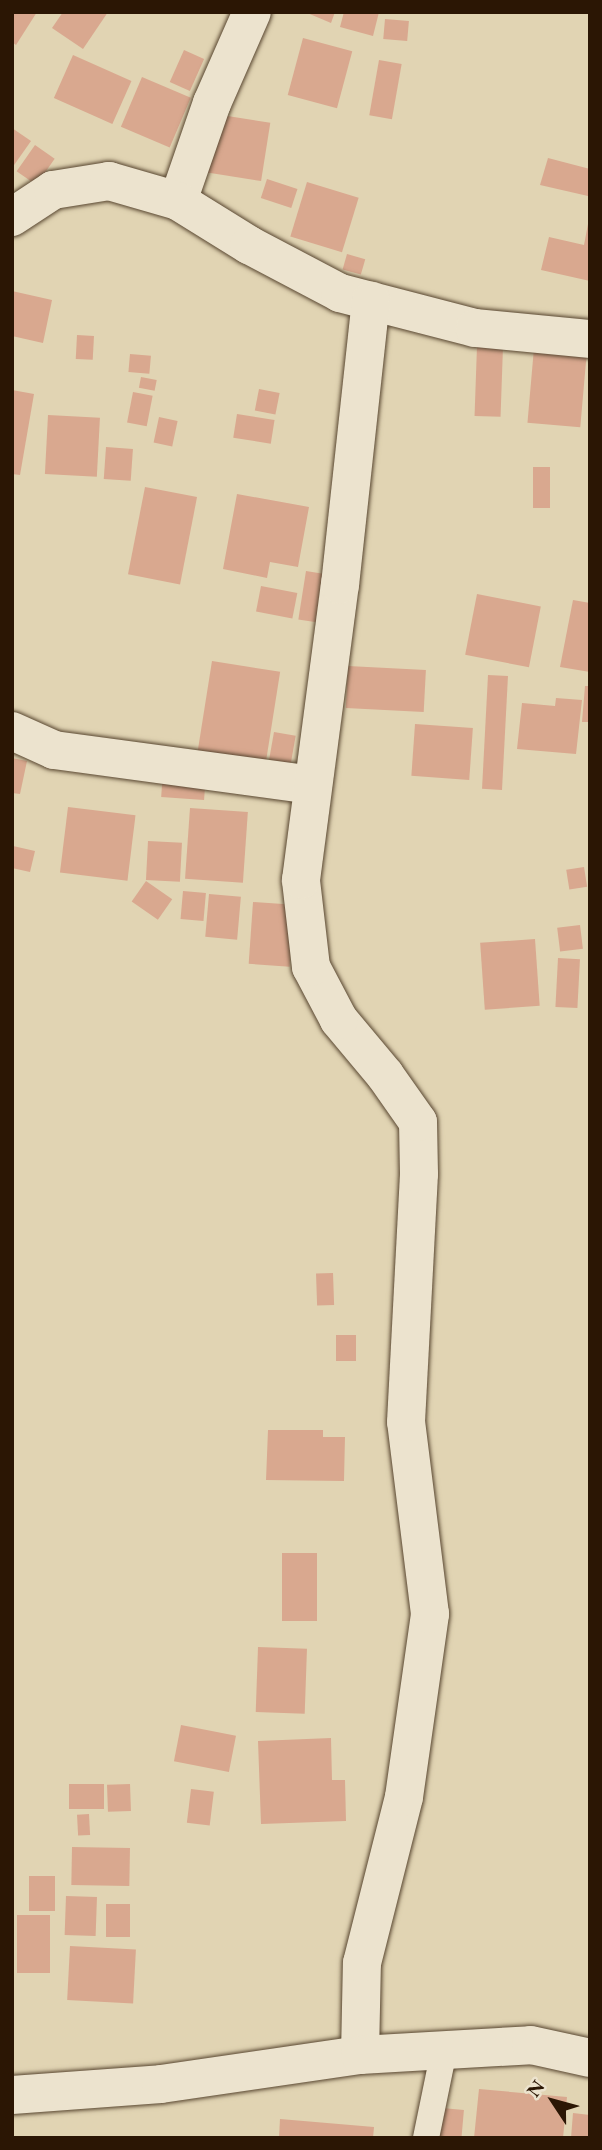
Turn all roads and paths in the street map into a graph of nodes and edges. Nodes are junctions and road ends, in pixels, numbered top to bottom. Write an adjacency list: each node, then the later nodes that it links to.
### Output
1 (252, 12): 2 (street)
2 (178, 201): 3 (street); 4 (street)
3 (12, 217)
4 (371, 301): 5 (street); 7 (street)
5 (590, 339)
6 (12, 731): 7 (street)
7 (312, 785): 9 (street)
8 (444, 2050): 9 (street); 10 (street); 12 (lane)
9 (360, 2055): 11 (street)
10 (590, 2058)
11 (12, 2095)
12 (426, 2138)

